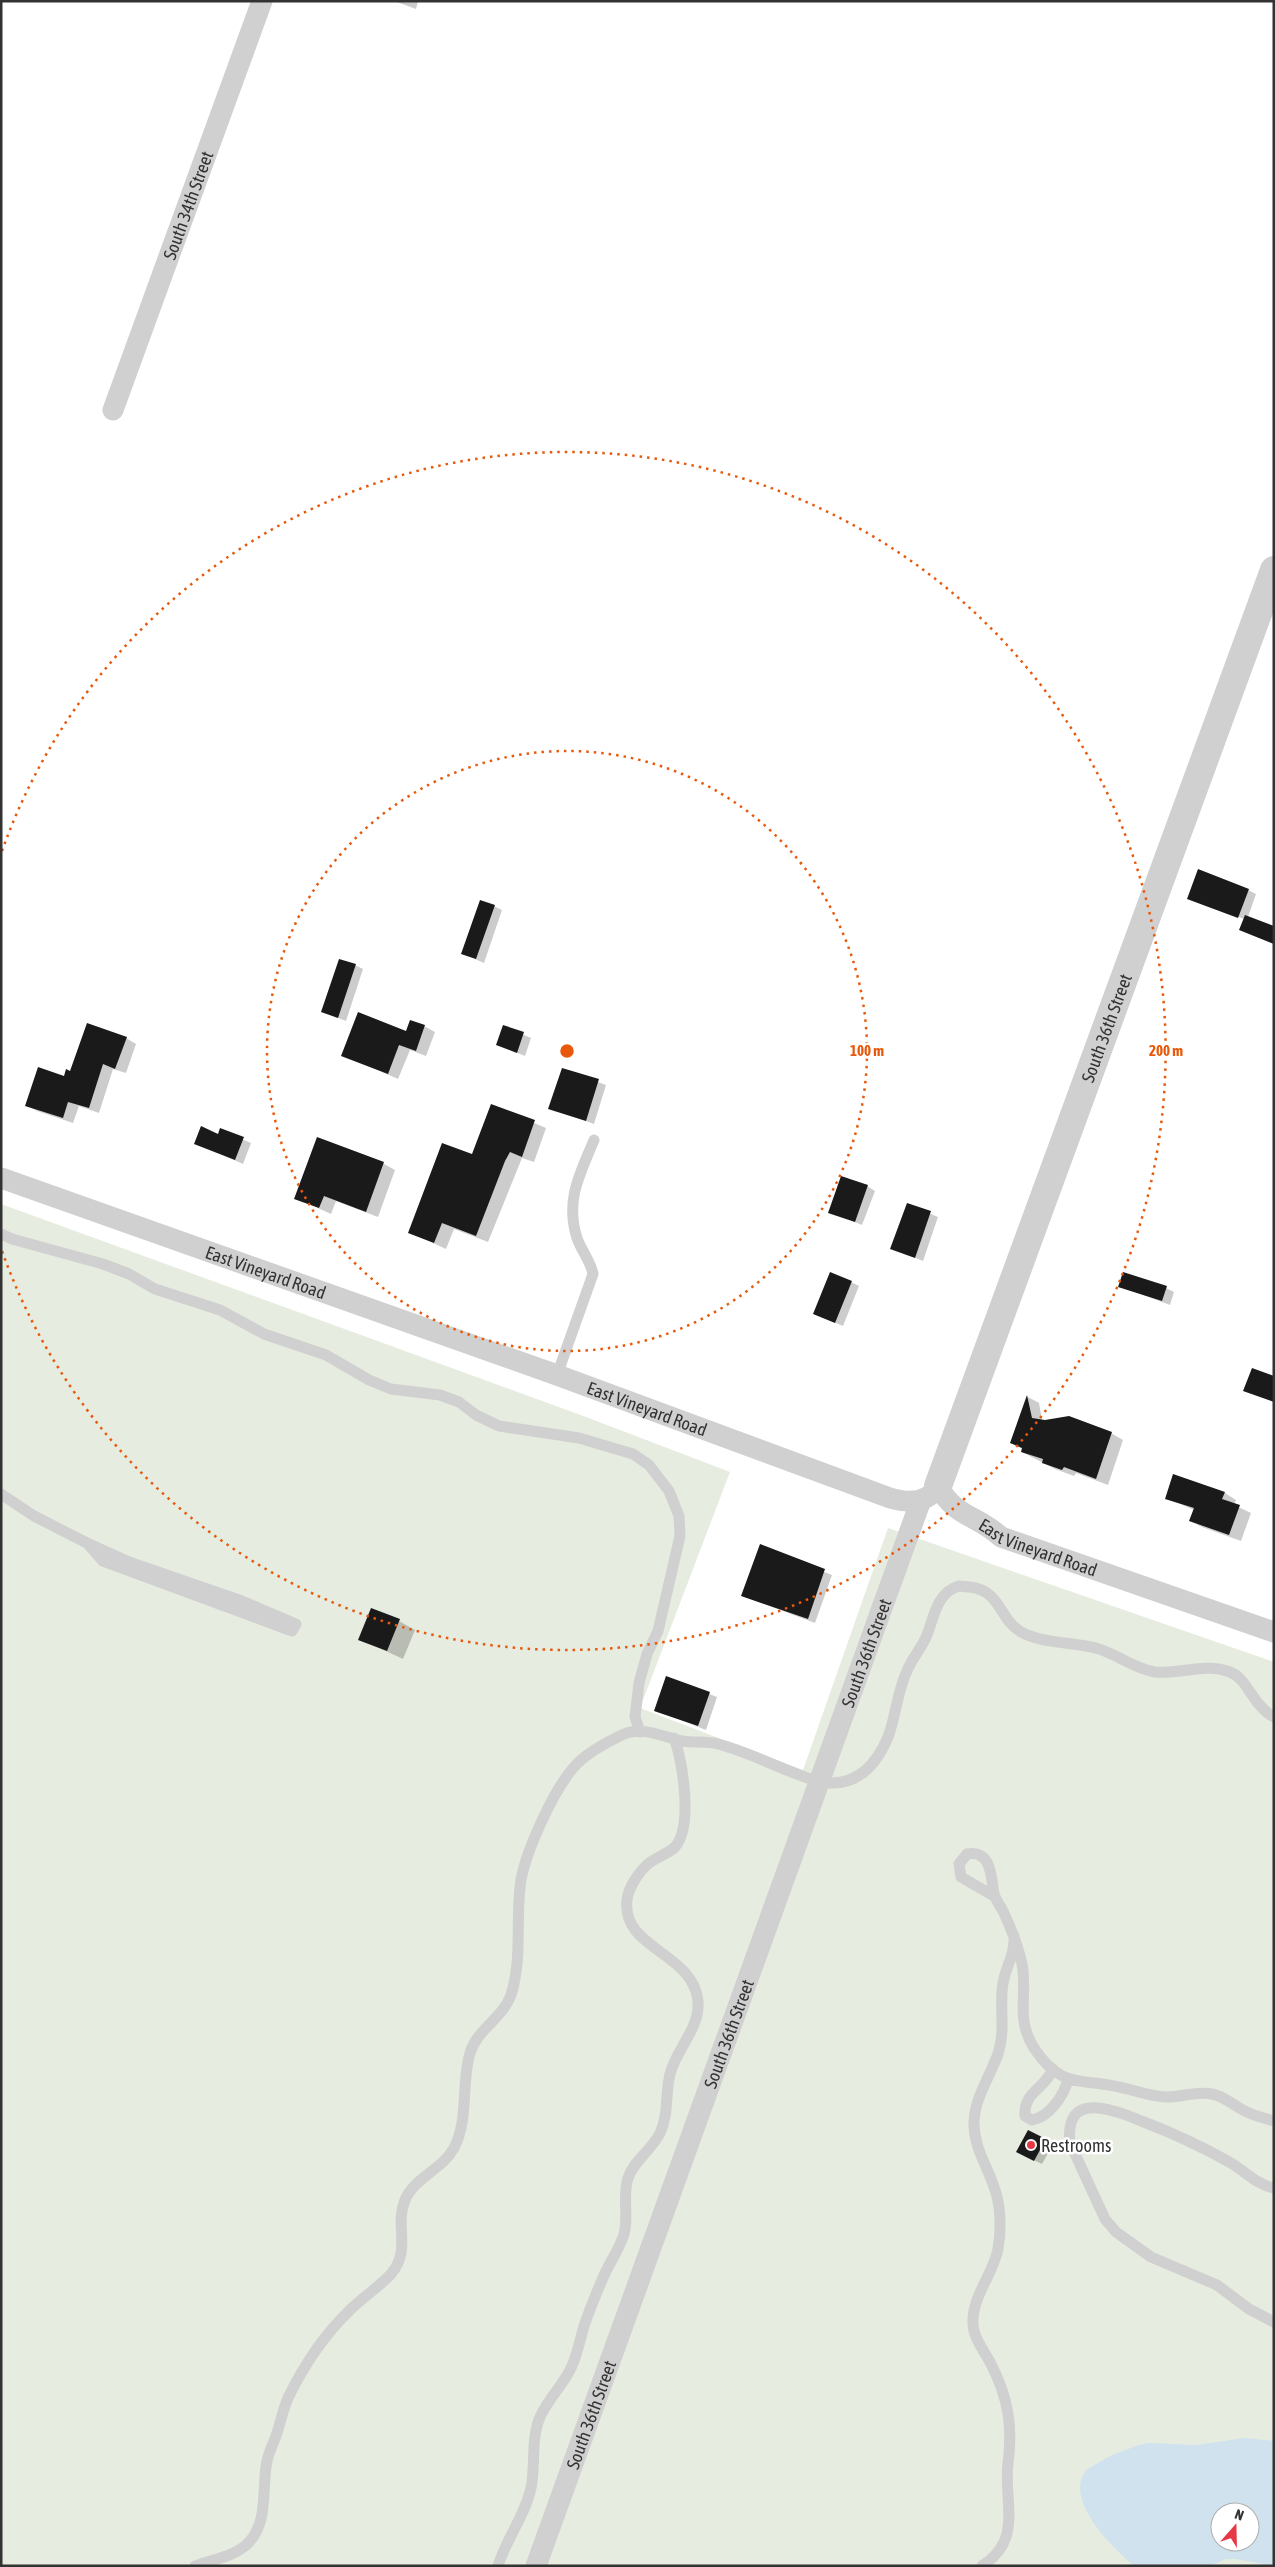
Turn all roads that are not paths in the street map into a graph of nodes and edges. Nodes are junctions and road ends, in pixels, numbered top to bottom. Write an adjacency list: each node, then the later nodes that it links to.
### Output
1 (262, 1): 2 (street, South 34th Street)
2 (113, 410)
3 (1274, 570): 8 (street, South 36th Street)
4 (594, 1140): 7 (lane)
5 (1, 1178): 7 (street, East Vineyard Road)
6 (1, 1234): 13 (lane)
7 (557, 1375): 8 (street, East Vineyard Road)
8 (929, 1493): 11 (street, East Vineyard Road); 15 (street, South 36th Street)
9 (1, 1494): 10 (lane)
10 (86, 1543): 10 (lane)
11 (1274, 1632)
12 (1274, 1717): 15 (lane)
13 (640, 1732): 14 (lane); 23 (lane)
14 (674, 1738): 15 (lane); 24 (lane)
15 (820, 1782): 25 (street, South 36th Street)
16 (994, 1896): 17 (lane)
17 (1014, 1936): 18 (lane); 26 (lane)
18 (1053, 2069): 19 (lane); 19 (lane)
19 (1068, 2079): 20 (lane)
20 (1274, 2121)
21 (1274, 2188): 22 (lane)
22 (1274, 2322)
23 (195, 2566)
24 (498, 2566)
25 (536, 2566)
26 (982, 2566)

